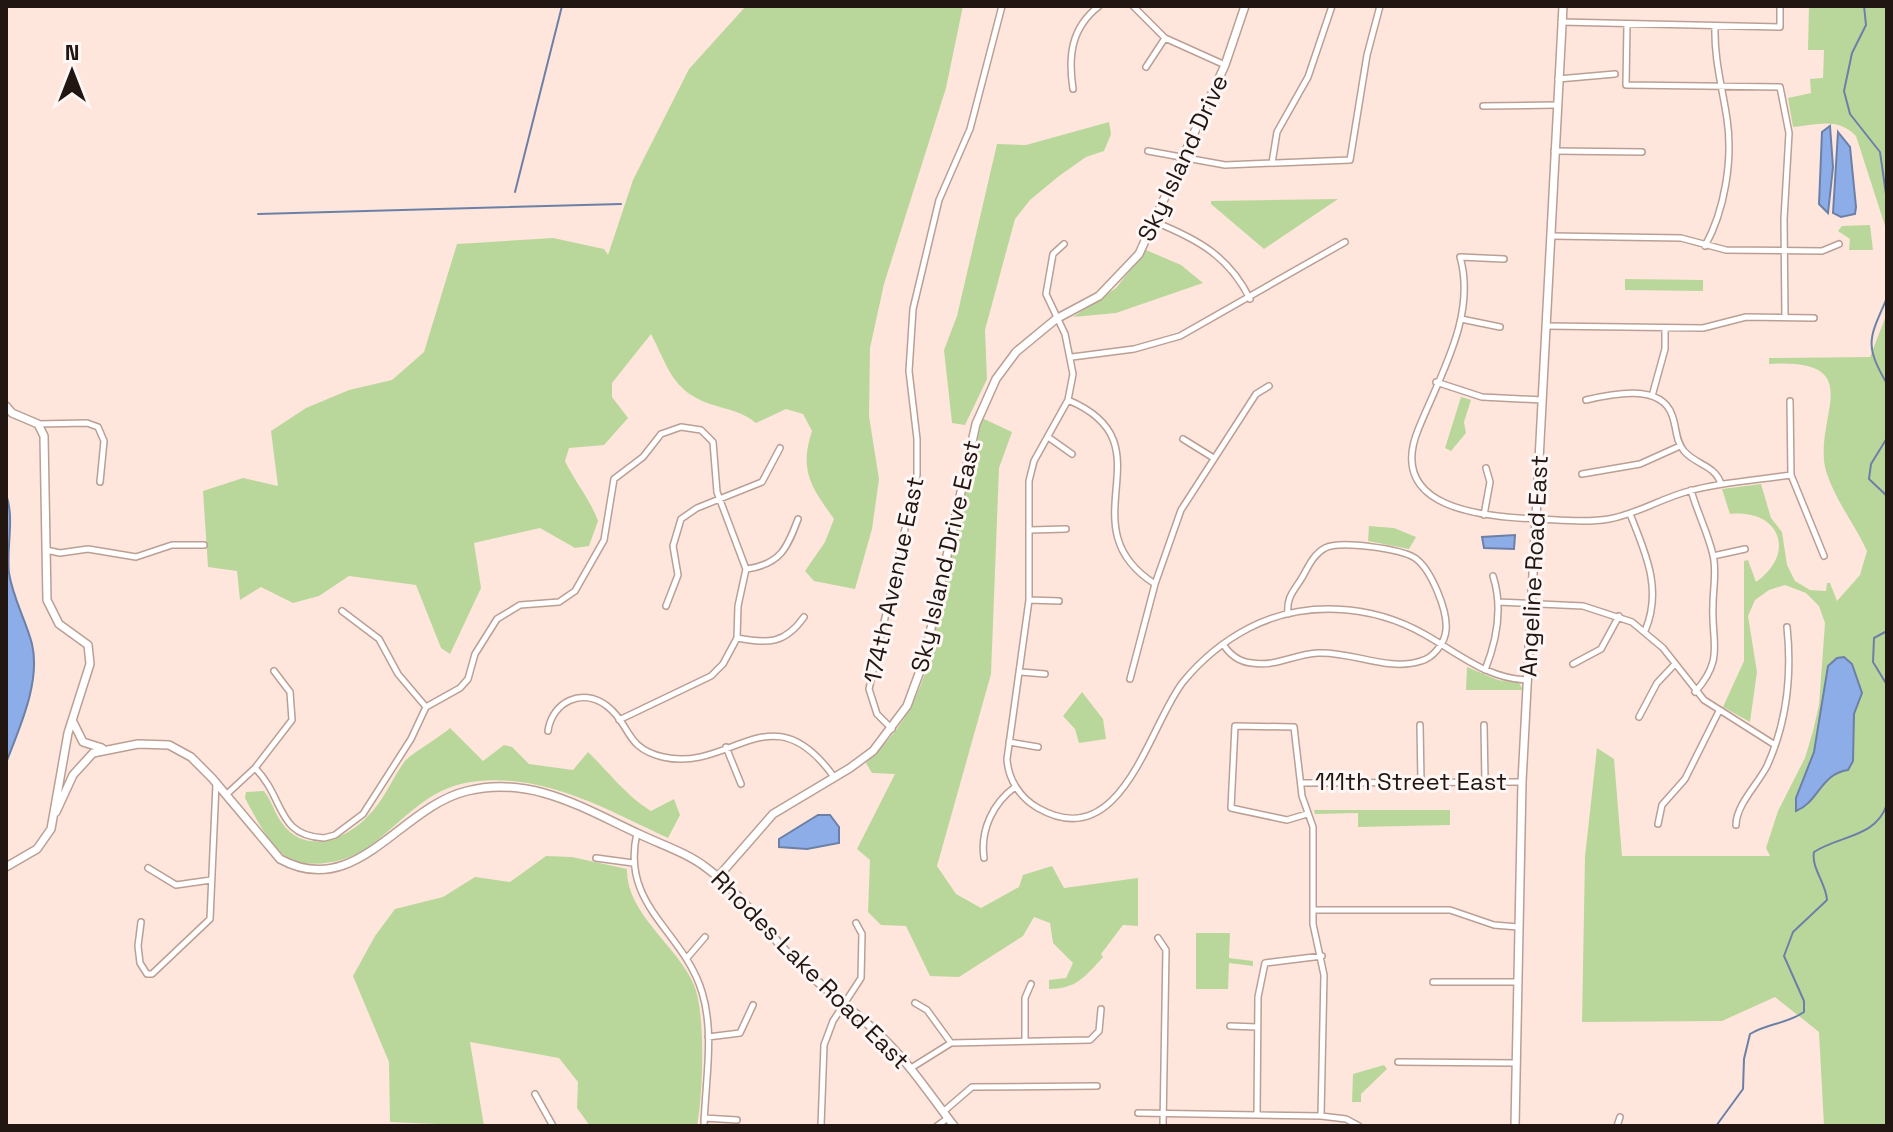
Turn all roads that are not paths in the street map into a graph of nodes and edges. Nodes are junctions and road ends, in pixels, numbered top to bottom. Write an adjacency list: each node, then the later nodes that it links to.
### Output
1 (1002, 6): 109 (street, 174th Avenue East)
2 (1099, 6): 18 (street)
3 (1133, 6): 12 (street)
4 (1245, 6): 13 (street, Sky Island Drive)
5 (1332, 6): 25 (street)
6 (1380, 6): 25 (street)
7 (1563, 6): 9 (street, Angeline Road East)
8 (1780, 6): 11 (street)
9 (1560, 22): 10 (street); 16 (street, Angeline Road East)
10 (1627, 24): 11 (street); 17 (street)
11 (1715, 26): 17 (street)
12 (1165, 38): 13 (street); 14 (street)
13 (1225, 65): 24 (street, Sky Island Drive)
14 (1146, 67)
15 (1615, 74): 16 (street)
16 (1557, 79): 19 (street, Angeline Road East)
17 (1720, 87): 31 (street); 32 (street)
18 (1073, 89)
19 (1556, 105): 20 (street); 22 (street, Angeline Road East)
20 (1483, 106)
21 (1148, 151): 24 (street)
22 (1553, 151): 23 (street); 27 (street, Angeline Road East)
23 (1642, 152)
24 (1183, 159): 25 (street); 26 (street, Sky Island Drive)
25 (1272, 163)
26 (1155, 222): 34 (street); 37 (street, Sky Island Drive)
27 (1550, 236): 31 (street); 39 (street, Angeline Road East)
28 (1345, 242): 34 (street)
29 (1064, 244): 37 (street)
30 (1839, 244): 32 (street)
31 (1705, 246): 32 (street)
32 (1785, 251): 35 (street)
33 (1504, 259): 38 (street)
34 (1250, 299): 42 (street)
35 (1785, 317): 36 (street); 41 (street)
36 (1814, 318)
37 (1056, 319): 42 (street); 109 (street, Sky Island Drive East)
38 (1461, 319): 40 (street); 43 (street)
39 (1545, 326): 41 (street); 47 (street, Angeline Road East)
40 (1500, 327)
41 (1665, 328): 45 (street)
42 (1072, 357): 46 (street)
43 (1436, 382): 47 (street); 66 (street)
44 (1269, 386): 57 (street)
45 (1652, 396): 48 (street); 54 (street)
46 (1068, 400): 52 (street); 78 (street)
47 (1542, 400): 68 (street, Angeline Road East)
48 (1586, 400)
49 (1790, 401): 60 (street)
50 (6, 406): 51 (street)
51 (38, 424): 61 (street); 73 (street)
52 (1048, 437): 56 (street); 70 (street)
53 (1183, 439): 57 (street)
54 (1681, 446): 59 (street); 62 (street)
55 (780, 448): 64 (street)
56 (1072, 454)
57 (1212, 457): 78 (street)
58 (1486, 468): 66 (street)
59 (1582, 474)
60 (1791, 475): 62 (street); 75 (street)
61 (100, 482)
62 (1721, 484): 63 (street)
63 (1691, 490): 65 (street); 74 (street)
64 (719, 500): 76 (street); 83 (street); 102 (street)
65 (1630, 514): 68 (street); 89 (street)
66 (1484, 515): 68 (street)
67 (798, 519): 76 (street)
68 (1536, 519): 82 (street, Angeline Road East)
69 (1066, 529): 70 (street)
70 (1030, 530): 79 (street)
71 (204, 545): 73 (street)
72 (1745, 549): 74 (street)
73 (45, 550): 104 (street)
74 (1713, 556): 101 (street)
75 (1824, 556)
76 (746, 569): 90 (street)
77 (1493, 576): 81 (street)
78 (1155, 584): 99 (street)
79 (1029, 600): 80 (street); 97 (street)
80 (1059, 601)
81 (1498, 602): 82 (street); 95 (street)
82 (1532, 604): 86 (street); 100 (street, Angeline Road East)
83 (666, 606)
84 (342, 611): 102 (street)
85 (1288, 614): 91 (street); 92 (street); 92 (street)
86 (1619, 616): 89 (street); 93 (street)
87 (804, 617): 90 (street)
88 (1787, 627): 112 (street)
89 (1645, 631): 94 (street)
90 (737, 638): 106 (street)
91 (1223, 644): 92 (street); 124 (street)
92 (1440, 644): 95 (street)
93 (1573, 664)
94 (1675, 664): 101 (street); 105 (street)
95 (1485, 670): 100 (street)
96 (274, 671): 116 (street)
97 (1021, 672): 98 (street); 111 (street)
98 (1045, 674)
99 (1130, 679)
100 (1528, 680): 120 (street, Angeline Road East)
101 (1695, 692): 103 (street)
102 (426, 707): 116 (street)
103 (1719, 711): 112 (street); 128 (street)
104 (72, 716): 113 (street); 126 (street)
105 (1639, 717)
106 (619, 720): 110 (street); 114 (street)
107 (1420, 725): 118 (street)
108 (1484, 725): 119 (street)
109 (892, 729): 117 (street, Sky Island Drive East)
110 (548, 731)
111 (1009, 742): 115 (street); 124 (street)
112 (1775, 745): 129 (street)
113 (109, 747): 121 (street, Rhodes Lake Road East); 126 (street)
114 (726, 747): 117 (street); 123 (street)
115 (1038, 747)
116 (255, 768): 125 (street)
117 (834, 778): 136 (street, Sky Island Drive East)
118 (1421, 781): 119 (street, 111th Street East); 122 (street, 111th Street East)
119 (1485, 781): 120 (street, 111th Street East)
120 (1522, 782): 141 (street, Angeline Road East)
121 (216, 783): 125 (street, Rhodes Lake Road East); 137 (street)
122 (1301, 783): 127 (street); 127 (street)
123 (741, 784)
124 (1015, 787): 132 (street)
125 (227, 794): 130 (street, Rhodes Lake Road East)
126 (56, 812): 134 (street)
127 (1307, 814): 138 (street)
128 (1658, 824)
129 (1736, 825)
130 (637, 833): 133 (street); 136 (street, Rhodes Lake Road East)
131 (596, 858): 133 (street)
132 (984, 858)
133 (633, 863): 145 (street)
134 (6, 867)
135 (148, 868): 137 (street)
136 (718, 877): 151 (street, Rhodes Lake Road East)
137 (211, 880): 139 (street)
138 (1313, 910): 141 (street); 144 (street)
139 (141, 922)
140 (856, 923): 151 (street)
141 (1518, 927): 147 (street, Angeline Road East)
142 (705, 937): 145 (street)
143 (1158, 938): 164 (street)
144 (1322, 956): 154 (street); 167 (street)
145 (687, 958): 155 (street)
146 (1433, 982): 147 (street)
147 (1517, 982): 159 (street, Angeline Road East)
148 (1031, 984): 156 (street)
149 (915, 1003): 157 (street)
150 (753, 1005): 155 (street)
151 (845, 1006): 160 (street, Rhodes Lake Road East); 173 (street)
152 (1101, 1009): 156 (street)
153 (1230, 1026): 154 (street)
154 (1257, 1027): 166 (street)
155 (708, 1037): 169 (street)
156 (1025, 1041): 157 (street)
157 (951, 1043): 160 (street)
158 (1398, 1062): 159 (street)
159 (1515, 1063): 178 (street, Angeline Road East)
160 (911, 1068): 165 (street, Rhodes Lake Road East)
161 (1097, 1086): 165 (street)
162 (535, 1094): 171 (street)
163 (1138, 1113): 164 (street)
164 (1163, 1113): 166 (street); 176 (street)
165 (946, 1115): 174 (street); 175 (street, Rhodes Lake Road East)
166 (1257, 1115): 167 (street)
167 (1321, 1116): 177 (street)
168 (1620, 1117): 179 (street)
169 (704, 1118): 170 (street); 172 (street)
170 (737, 1120)
171 (553, 1126)
172 (704, 1126)
173 (821, 1126)
174 (937, 1126)
175 (954, 1126)
176 (1163, 1126)
177 (1359, 1126)
178 (1515, 1126)
179 (1617, 1126)

